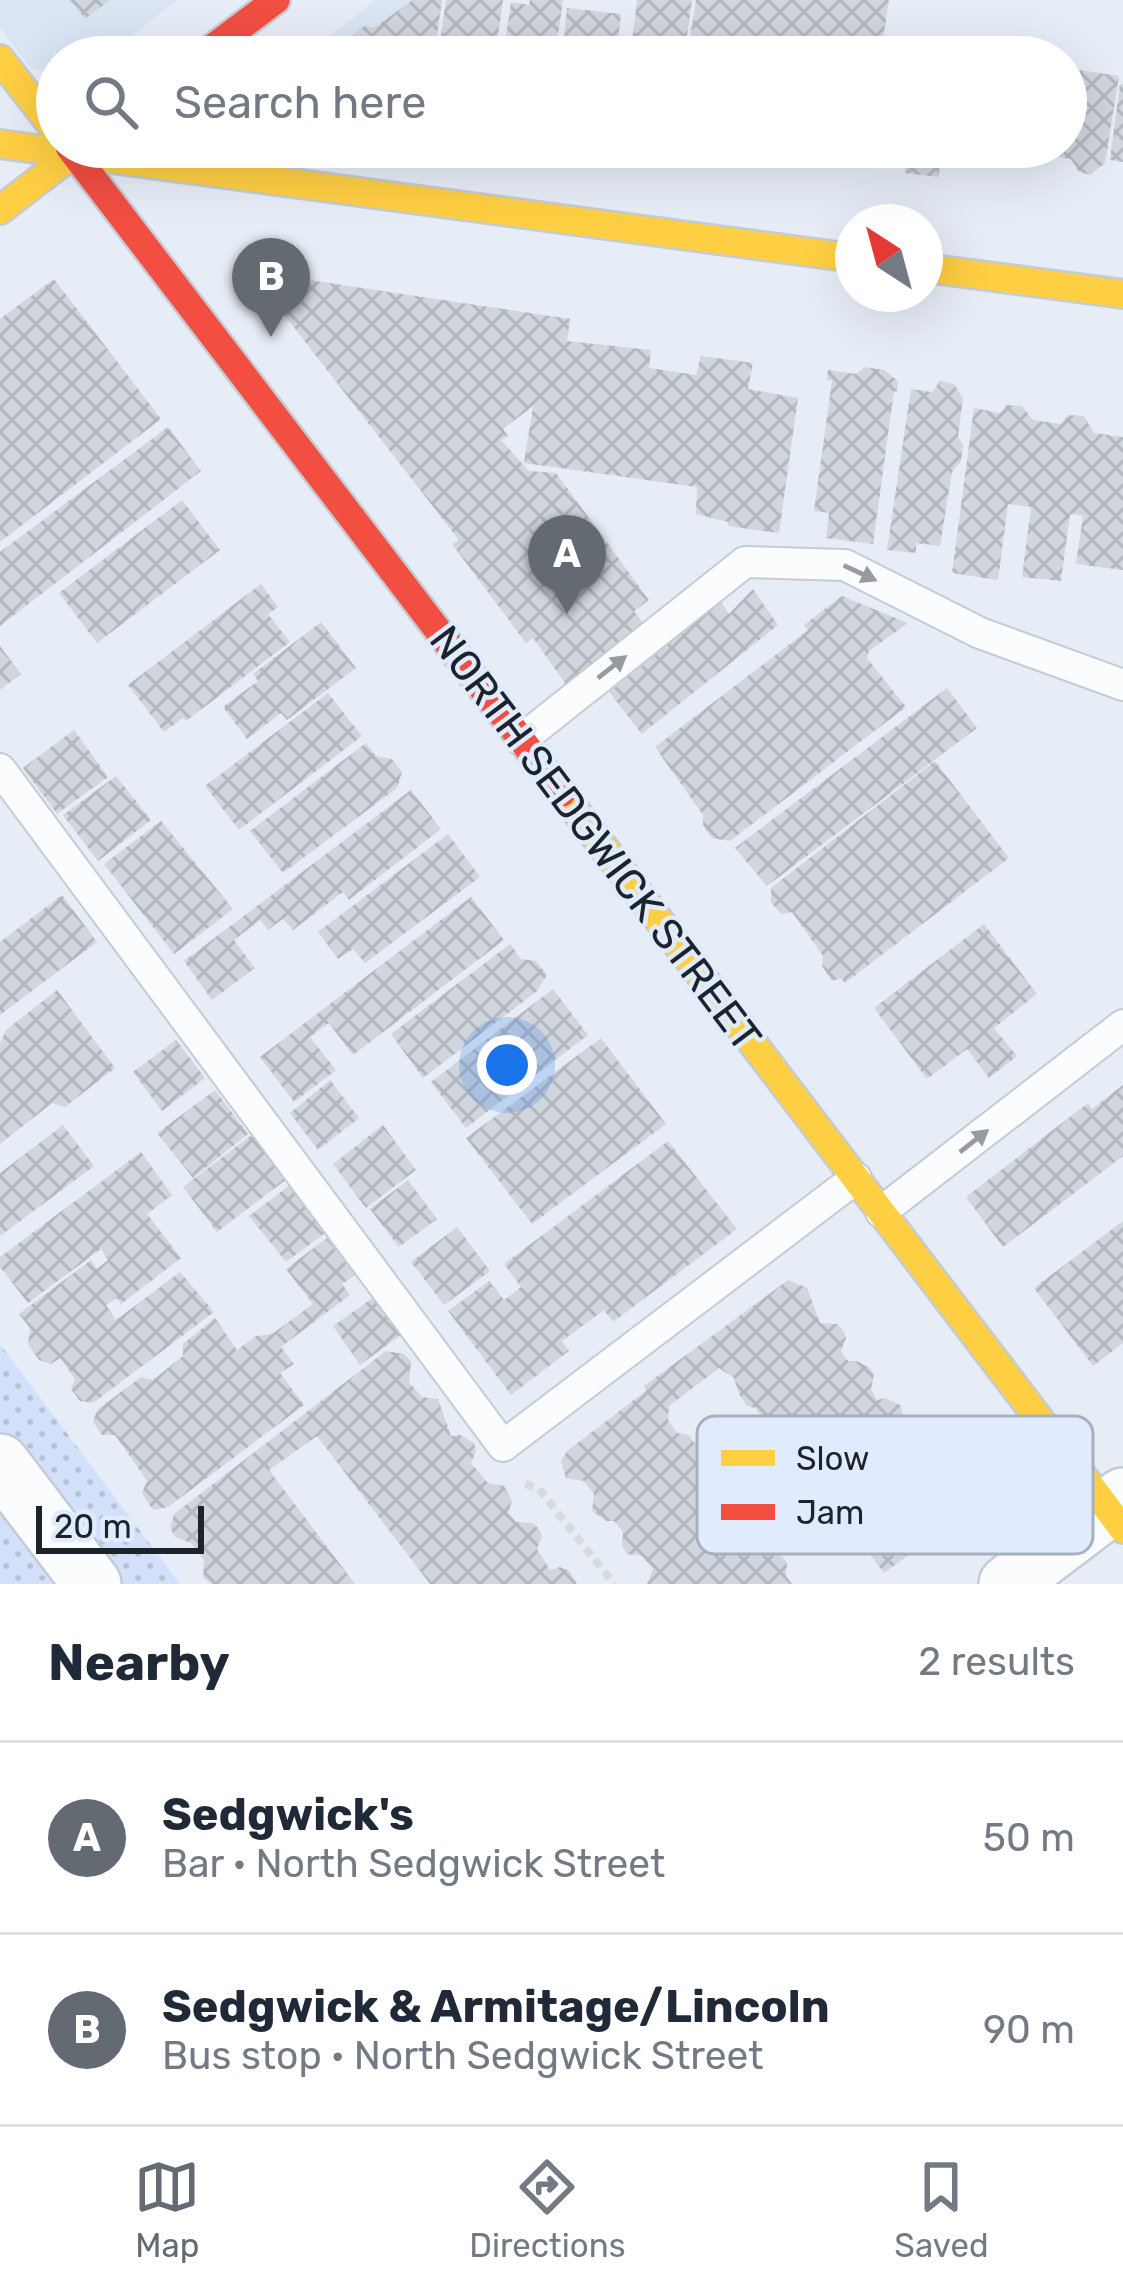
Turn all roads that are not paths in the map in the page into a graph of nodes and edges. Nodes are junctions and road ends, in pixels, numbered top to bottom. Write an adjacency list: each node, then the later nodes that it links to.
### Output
1 (276, 0): 2 (street)
2 (228, 36)
3 (0, 59): 4 (street, NORTH SEDGWICK STREET)
4 (36, 103)
5 (0, 144): 6 (street)
6 (36, 145)
7 (45, 168): 10 (street)
8 (87, 168): 15 (street, NORTH SEDGWICK STREET)
9 (229, 168): 11 (street)
10 (0, 210)
11 (835, 255)
12 (943, 270): 13 (street)
13 (1123, 294)
14 (1123, 686): 15 (lane, one-way to 14)
15 (520, 740): 18 (street, NORTH SEDGWICK STREET)
16 (0, 769): 18 (lane)
17 (1123, 1025): 19 (lane, one-way to 17)
18 (856, 1178): 19 (street, NORTH SEDGWICK STREET)
19 (881, 1212): 20 (street, NORTH SEDGWICK STREET)
20 (1043, 1416)
21 (0, 1463): 26 (street)
22 (1093, 1479): 23 (street, NORTH SEDGWICK STREET)
23 (1118, 1511): 24 (street)
24 (1093, 1528)
25 (1053, 1554): 27 (street)
26 (92, 1584)
27 (1008, 1584)

